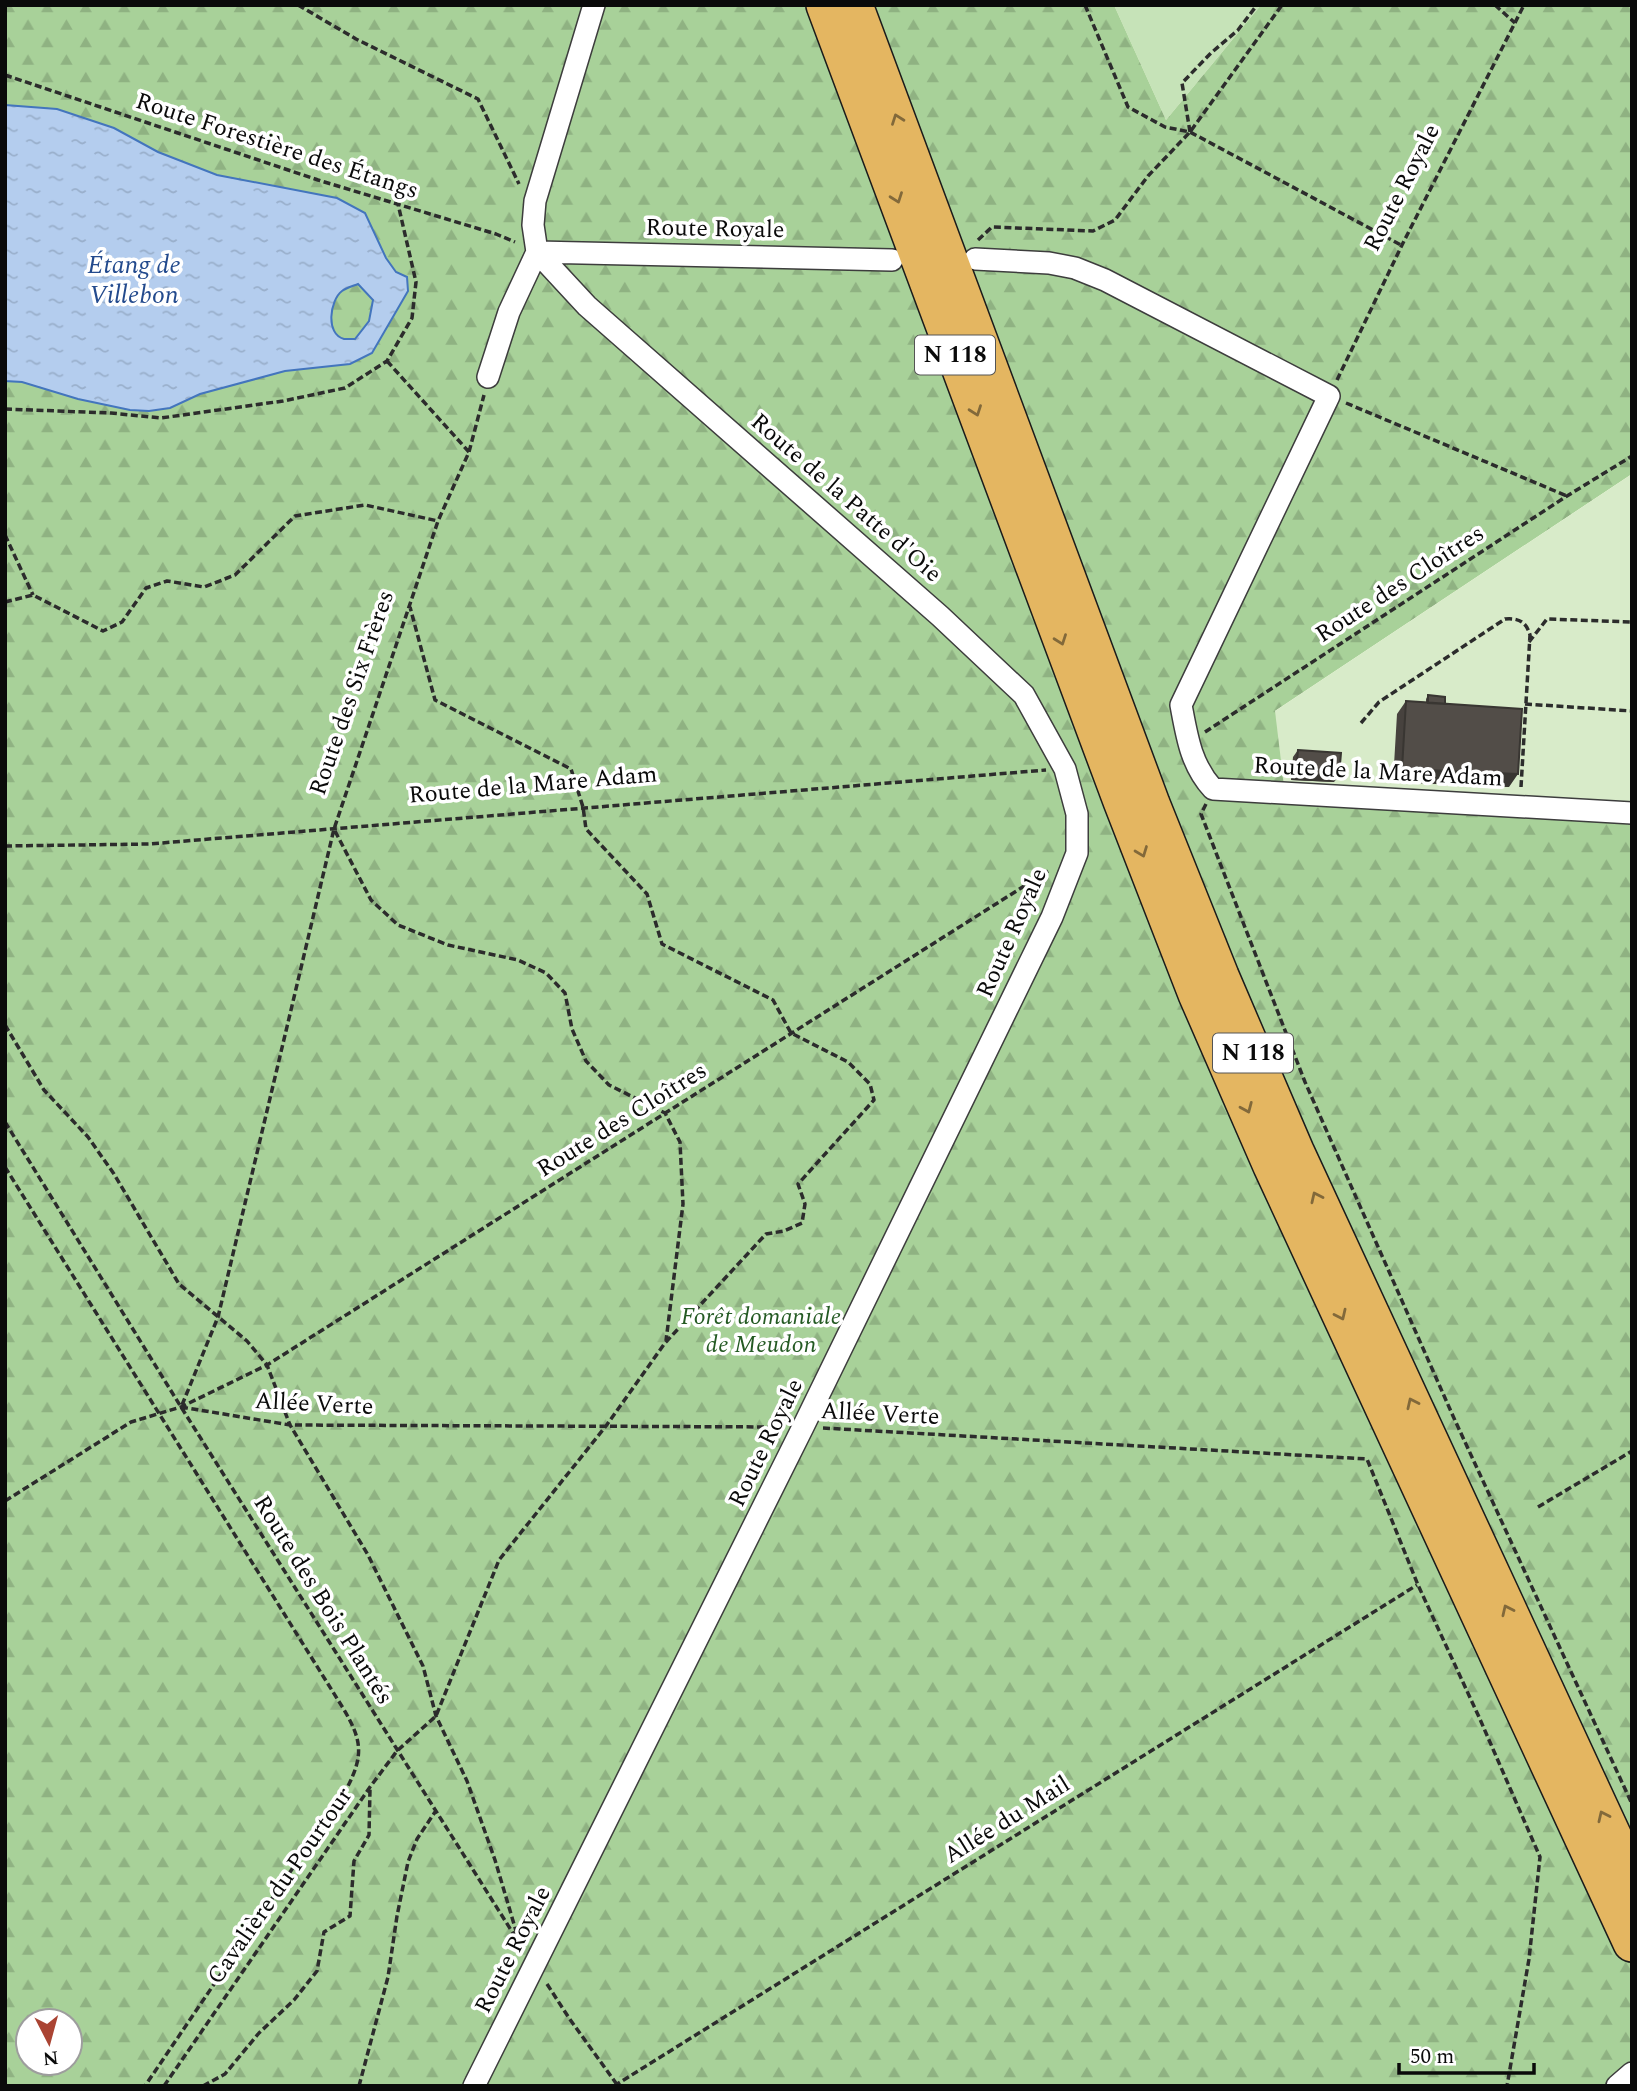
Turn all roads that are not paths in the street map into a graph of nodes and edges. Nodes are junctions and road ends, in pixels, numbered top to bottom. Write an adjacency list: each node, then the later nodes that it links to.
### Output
1 (594, 5): 6 (street)
2 (799, 5): 5 (highway)
3 (825, 5): 5 (highway, N 118)
4 (854, 5): 12 (highway, N 118, one-way to 4)
5 (873, 134): 13 (highway, N 118, one-way to 13)
6 (537, 252): 8 (street, Route Royale); 9 (street); 11 (street, Route de la Patte d'Oie)
7 (975, 259): 10 (street, Route de la Mare Adam)
8 (892, 260)
9 (488, 377)
10 (1632, 813)
11 (1077, 814): 15 (street, Route Royale)
12 (1632, 1878)
13 (1632, 1943)
14 (1632, 2073): 16 (street)
15 (474, 2086)
16 (1617, 2086)

